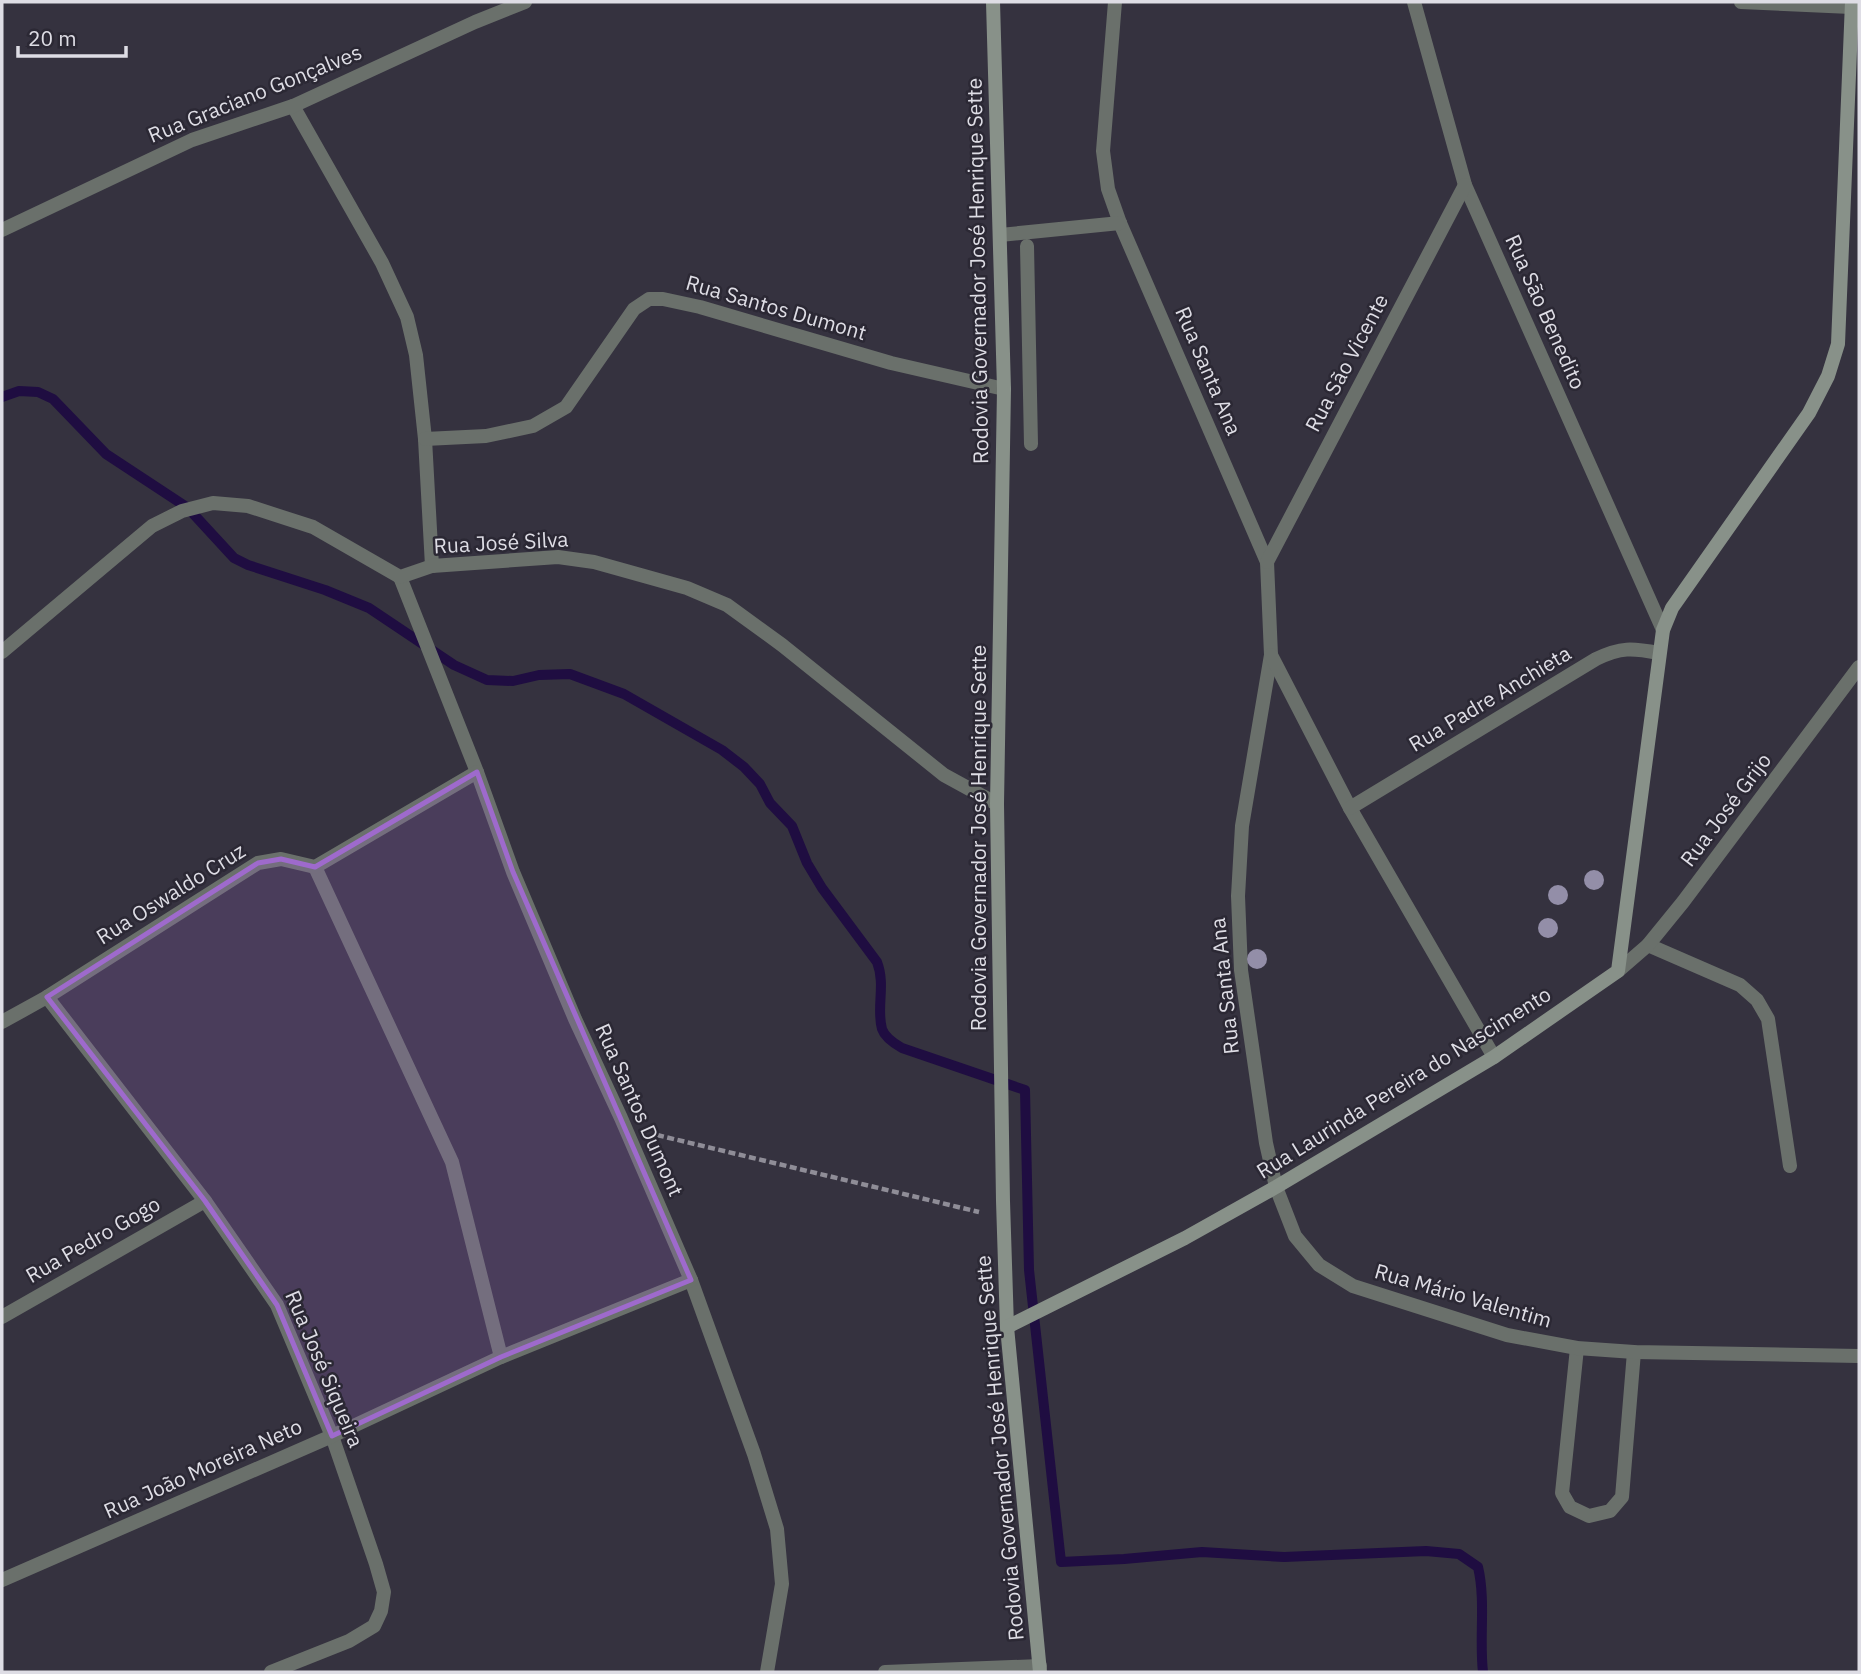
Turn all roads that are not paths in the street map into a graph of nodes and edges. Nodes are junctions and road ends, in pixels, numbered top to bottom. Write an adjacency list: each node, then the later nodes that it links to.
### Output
1 (526, 2): 7 (street, Rua Graciano Gonçalves)
2 (993, 2): 11 (street, Rodovia Governador José Henrique Sette)
3 (1115, 2): 9 (street, Rua Santa Ana)
4 (1413, 2): 8 (street, Rua São Benedito)
5 (1741, 2): 6 (street)
6 (1852, 4): 19 (street)
7 (293, 106): 10 (street, Rua Graciano Gonçalves); 14 (street)
8 (1465, 185): 16 (street, Rua São Vicente); 19 (street, Rua São Benedito)
9 (1120, 223): 11 (street); 16 (street, Rua Santa Ana)
10 (2, 230)
11 (1000, 235): 13 (street, Rodovia Governador José Henrique Sette)
12 (1027, 246): 15 (street)
13 (1003, 389): 14 (street, Rua Santos Dumont); 25 (street, Rodovia Governador José Henrique Sette)
14 (425, 439): 17 (street)
15 (1031, 444)
16 (1267, 562): 22 (street, Rua Santa Ana)
17 (432, 566): 18 (street, Rua José Silva); 25 (street, Rua José Silva)
18 (400, 577): 20 (street); 24 (street, Rua Santos Dumont)
19 (1664, 630): 21 (street)
20 (2, 652)
21 (1659, 653): 26 (street, Rua Padre Anchieta); 29 (street)
22 (1271, 655): 26 (street, Rua Santa Ana); 34 (street, Rua Santa Ana)
23 (1859, 667): 28 (street, Rua José Grijo)
24 (477, 772): 27 (street); 36 (street, Rua Santos Dumont)
25 (997, 804): 38 (street, Rodovia Governador José Henrique Sette)
26 (1350, 808): 32 (street, Rua Santa Ana)
27 (315, 867): 30 (street, Rua Oswaldo Cruz); 41 (street)
28 (1648, 945): 29 (street, Rua José Grijo); 33 (street)
29 (1618, 971): 32 (street, Rua Laurinda Pereira do Nascimento)
30 (47, 996): 31 (street, Rua Oswaldo Cruz); 35 (street, Rua José Siqueira)
31 (2, 1022)
32 (1494, 1057): 34 (street, Rua Laurinda Pereira do Nascimento)
33 (1790, 1166)
34 (1276, 1187): 38 (street, Rua Laurinda Pereira do Nascimento); 39 (street, Rua Mário Valentim)
35 (205, 1200): 37 (street, Rua Pedro Gogo); 43 (street, Rua José Siqueira)
36 (691, 1280): 41 (street, Rua João Moreira Neto); 47 (street, Rua Santos Dumont)
37 (2, 1317)
38 (1007, 1327): 45 (street, Rodovia Governador José Henrique Sette)
39 (1577, 1348): 40 (street, Rua Mário Valentim); 40 (street)
40 (1634, 1352): 42 (street, Rua Mário Valentim)
41 (501, 1356): 43 (street, Rua João Moreira Neto)
42 (1859, 1356)
43 (332, 1436): 44 (street, Rua João Moreira Neto); 46 (street, Rua José Siqueira)
44 (2, 1580)
45 (1040, 1669): 48 (street)
46 (271, 1672)
47 (767, 1672)
48 (885, 1672)

